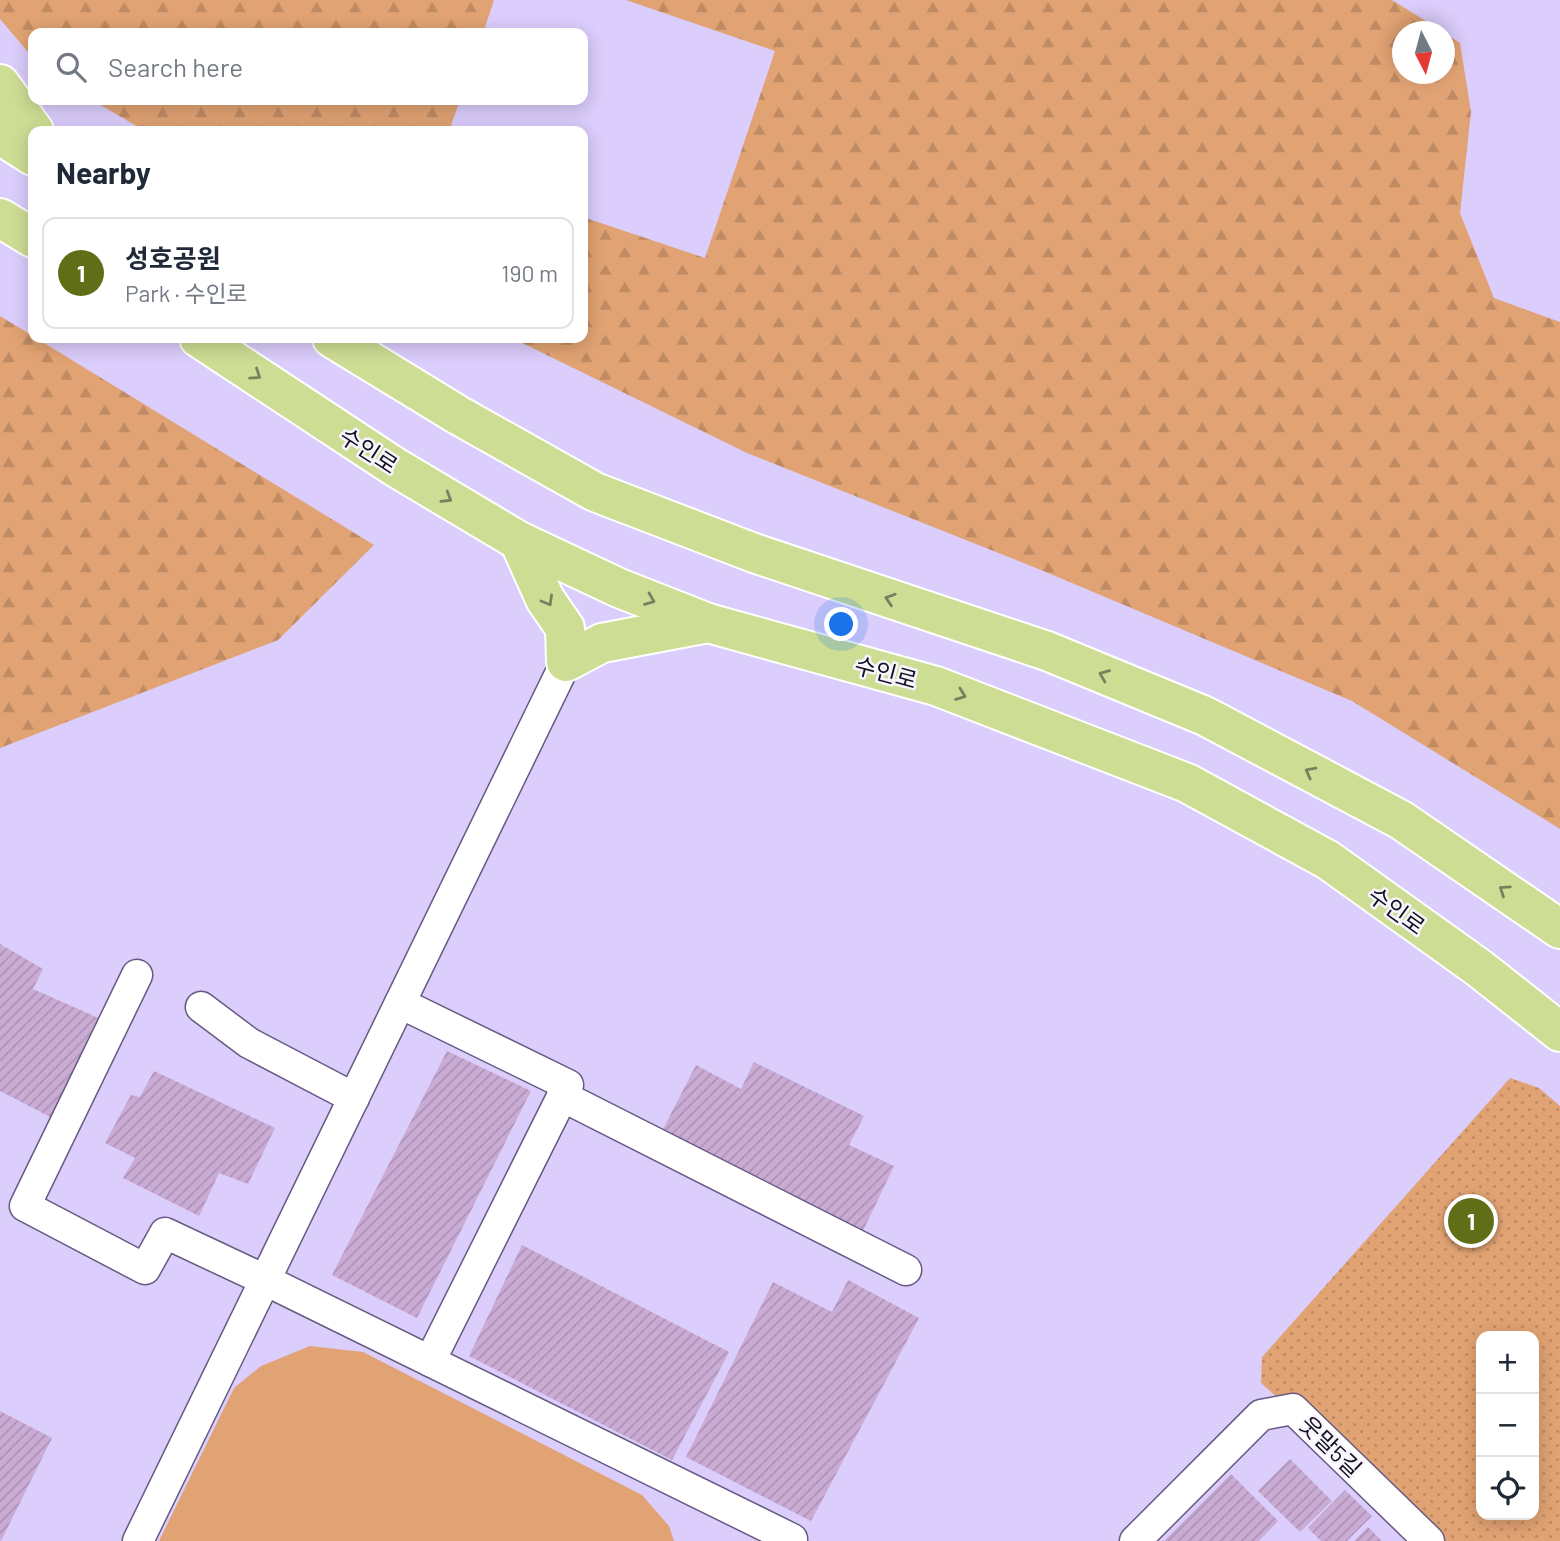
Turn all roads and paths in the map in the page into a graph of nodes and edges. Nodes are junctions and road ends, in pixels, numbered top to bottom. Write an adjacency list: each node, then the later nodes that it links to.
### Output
1 (0, 84): 2 (highway)
2 (30, 126)
3 (0, 135): 4 (highway)
4 (28, 153)
5 (0, 218): 6 (highway)
6 (28, 235)
7 (207, 343): 9 (highway, 수인로, one-way to 9)
8 (340, 343): 12 (highway, one-way to 8)
9 (519, 541): 10 (highway, 수인로, one-way to 10); 11 (highway, one-way to 11)
10 (708, 623): 11 (highway); 16 (highway, 수인로, one-way to 16)
11 (566, 662): 14 (street)
12 (1560, 929)
13 (137, 975): 20 (street)
14 (400, 1003): 17 (street); 18 (street)
15 (201, 1007): 18 (street)
16 (1560, 1032)
17 (562, 1096): 19 (street); 21 (street)
18 (354, 1098): 20 (street)
19 (906, 1269)
20 (265, 1280): 21 (street); 24 (street)
21 (430, 1361): 22 (street)
22 (754, 1532): 23 (street)
23 (792, 1539)
24 (138, 1541)
25 (1135, 1541): 26 (street, 웃말5길)
26 (1429, 1541)

